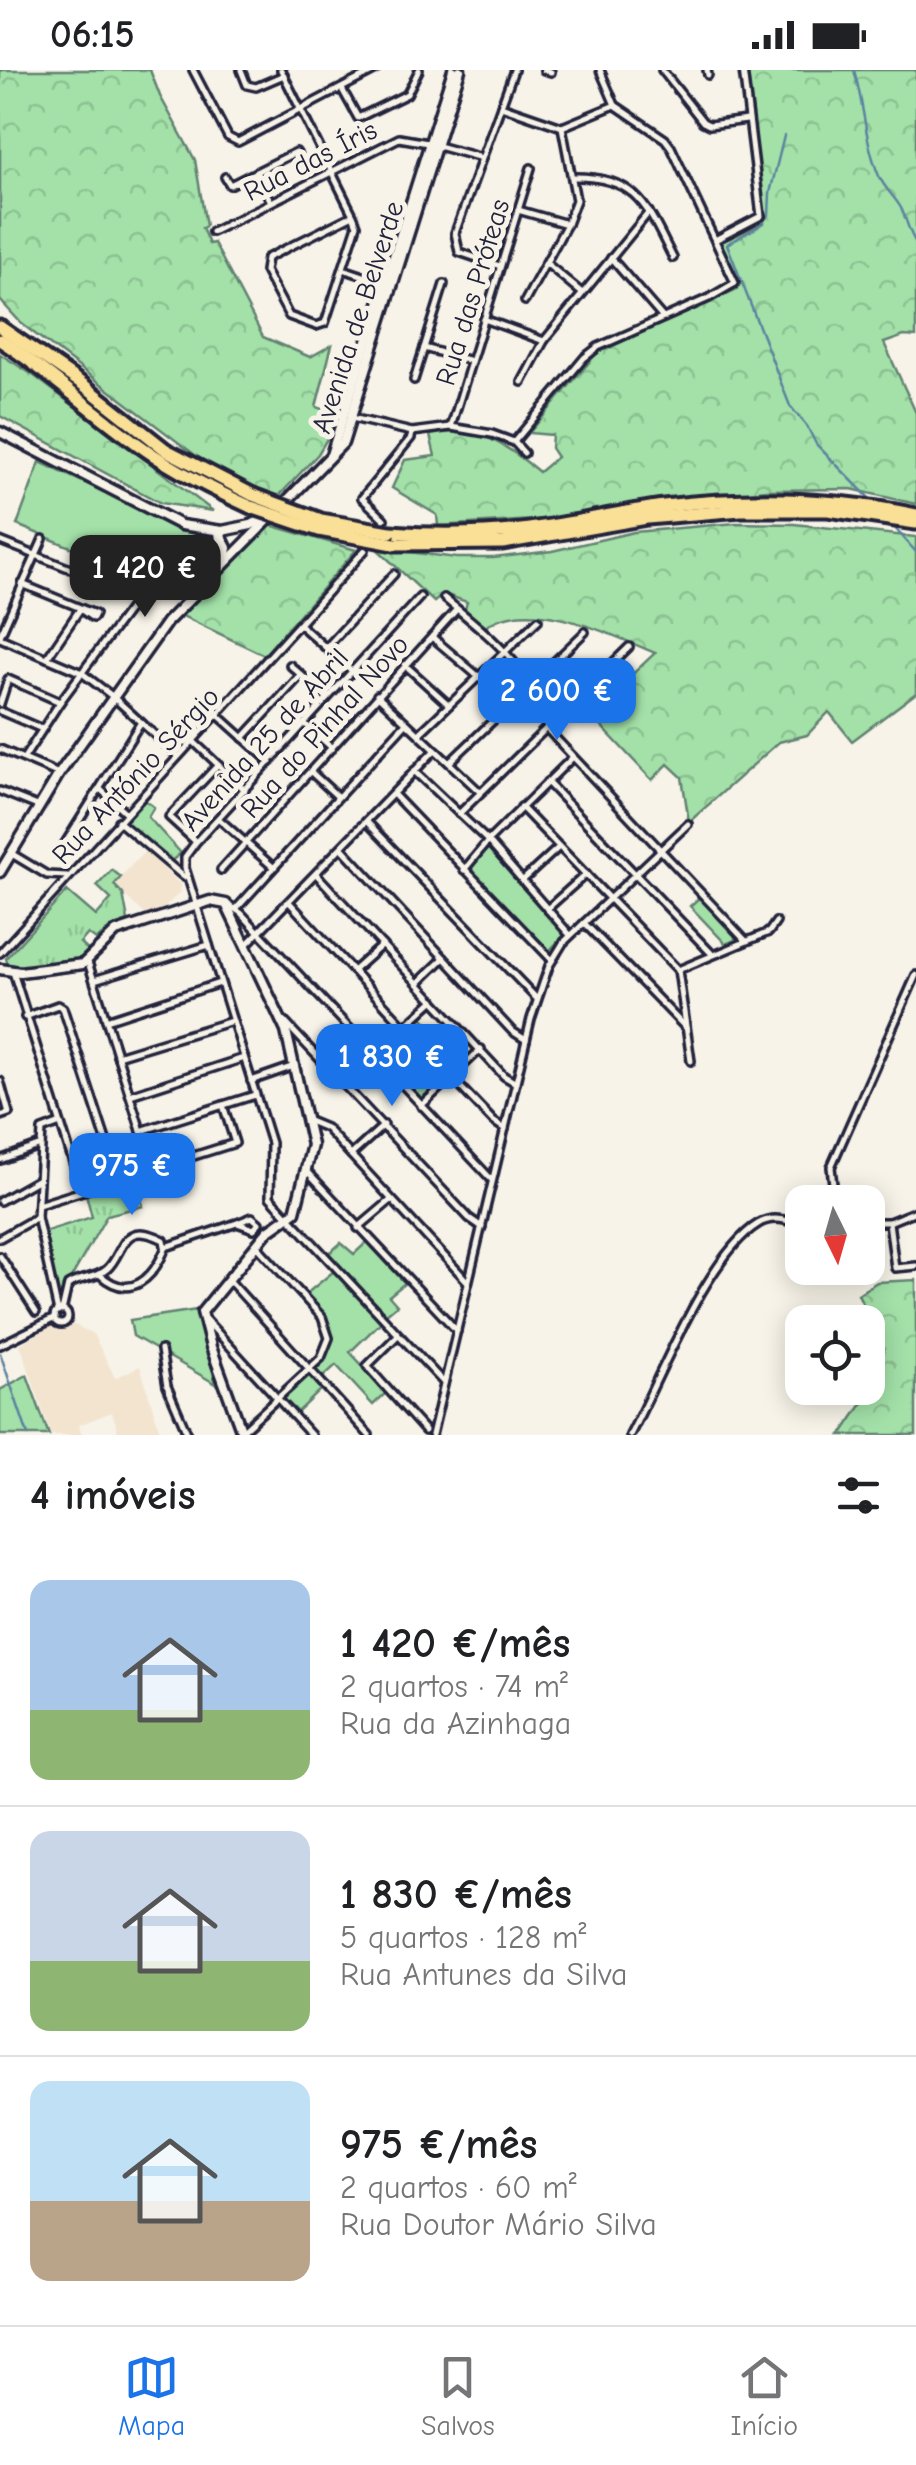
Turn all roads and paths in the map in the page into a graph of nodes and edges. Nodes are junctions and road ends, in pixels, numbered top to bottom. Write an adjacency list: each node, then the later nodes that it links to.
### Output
1 (193, 70): 14 (street)
2 (241, 70): 10 (street)
3 (376, 70): 11 (street)
4 (419, 70): 11 (street)
5 (456, 70): 17 (street, Avenida de Belverde)
6 (514, 70): 13 (street)
7 (600, 70): 12 (street)
8 (662, 70): 15 (street)
9 (743, 70): 15 (street)
10 (282, 73): 14 (street)
11 (342, 88): 14 (street)
12 (615, 105): 16 (street); 31 (street)
13 (500, 106): 16 (street); 18 (street)
14 (301, 111): 22 (street)
15 (749, 120): 31 (street)
16 (562, 127): 24 (street)
17 (433, 144): 18 (street); 22 (street, Rua das Íris); 37 (street, Avenida de Belverde)
18 (482, 158): 35 (street)
19 (300, 159): 21 (street)
20 (531, 168): 26 (street, Rua das Próteas)
21 (256, 172): 23 (street); 25 (street)
22 (332, 172): 25 (street, Rua das Íris); 28 (street)
23 (225, 177)
24 (574, 177): 27 (street); 29 (street)
25 (271, 202): 30 (street, Rua das Íris)
26 (518, 210): 29 (street); 35 (street, Rua das Próteas)
27 (649, 212): 32 (street); 33 (street)
28 (353, 215): 36 (street); 36 (street)
29 (567, 224): 34 (street)
30 (212, 232)
31 (715, 240): 42 (street)
32 (611, 258): 39 (street); 42 (street)
33 (673, 258)
34 (546, 263): 39 (street); 40 (street)
35 (500, 266): 43 (street, Rua das Próteas)
36 (343, 269): 37 (street)
37 (389, 284): 52 (street, Avenida de Belverde)
38 (444, 284): 47 (street)
39 (582, 293): 46 (street)
40 (525, 300)
41 (0, 318): 48 (highway)
42 (663, 318): 56 (street)
43 (484, 320): 46 (street); 49 (street, Rua das Próteas)
44 (0, 326): 48 (highway)
45 (0, 340): 58 (highway)
46 (544, 341): 51 (street)
47 (424, 348): 49 (street); 50 (street)
48 (44, 356): 58 (highway)
49 (471, 361): 53 (street, Rua das Próteas)
50 (414, 380)
51 (522, 382)
52 (348, 417): 55 (street); 59 (street, Avenida de Belverde)
53 (451, 428): 55 (street); 56 (street)
54 (0, 432): 63 (street)
55 (412, 432): 61 (street)
56 (514, 442): 57 (street)
57 (524, 453)
58 (252, 501): 65 (highway, bridge)
59 (275, 513): 64 (street); 71 (street, Avenida de Belverde)
60 (916, 514): 65 (highway)
61 (384, 519)
62 (916, 523): 65 (highway)
63 (192, 528): 64 (street); 68 (street)
64 (219, 531): 68 (street); 71 (street)
65 (392, 538)
66 (43, 539): 70 (street)
67 (1, 543): 70 (street)
68 (220, 546): 72 (street)
69 (365, 550): 82 (street, Rua António Sérgio)
70 (35, 556): 74 (street); 78 (street)
71 (223, 566): 72 (street, Avenida de Belverde)
72 (212, 574): 98 (street, Avenida de Belverde)
73 (394, 574): 86 (street)
74 (22, 584): 80 (street); 89 (street)
75 (147, 585): 78 (street)
76 (420, 596): 92 (street, Avenida 25 de Abril)
77 (444, 598): 79 (street)
78 (135, 600): 93 (street)
79 (457, 608): 84 (street, Rua do Pinhal Novo); 88 (street)
80 (4, 617): 85 (street)
81 (538, 620): 88 (street)
82 (299, 624): 86 (street); 103 (street, Rua António Sérgio)
83 (585, 632): 96 (street)
84 (432, 636): 91 (street, Rua do Pinhal Novo); 95 (street)
85 (0, 637): 89 (street)
86 (326, 648): 92 (street)
87 (630, 648): 107 (street)
88 (506, 652): 95 (street); 96 (street)
89 (48, 658): 93 (street)
90 (290, 665): 94 (street)
91 (405, 665): 97 (street, Rua do Pinhal Novo); 101 (street)
92 (352, 670): 99 (street, Avenida 25 de Abril)
93 (82, 673): 98 (street); 100 (street)
94 (301, 675): 99 (street); 110 (street)
95 (479, 677): 101 (street)
96 (530, 686): 107 (street); 119 (street)
97 (378, 695): 106 (street); 112 (street, Rua do Pinhal Novo)
98 (112, 696): 104 (street); 123 (street, Avenida de Belverde)
99 (328, 698): 105 (street, Avenida 25 de Abril)
100 (60, 702): 102 (street); 108 (street)
101 (449, 705): 109 (street)
102 (0, 707): 108 (street)
103 (218, 716): 110 (street); 111 (street, Rua António Sérgio)
104 (141, 722): 115 (street); 125 (street)
105 (304, 724): 112 (street); 118 (street, Avenida 25 de Abril)
106 (405, 724): 109 (street); 130 (street)
107 (547, 728): 116 (street); 128 (street)
108 (42, 729): 117 (street)
109 (420, 733): 114 (street)
110 (243, 738): 118 (street)
111 (193, 740): 115 (street, Rua António Sérgio); 120 (street)
112 (332, 748): 122 (street, Rua do Pinhal Novo)
113 (0, 749): 117 (street)
114 (436, 750): 119 (street); 121 (street)
115 (178, 756): 133 (street, Rua António Sérgio)
116 (573, 757): 124 (street); 145 (street)
117 (24, 758): 123 (street)
118 (270, 762): 126 (street, Avenida 25 de Abril)
119 (450, 762): 128 (street)
120 (218, 765): 126 (street); 140 (street)
121 (414, 771): 129 (street); 134 (street)
122 (311, 772): 130 (street); 141 (street, Rua do Pinhal Novo)
123 (59, 774): 131 (street, Avenida de Belverde)
124 (547, 782): 132 (street); 154 (street)
125 (100, 790): 133 (street); 142 (street)
126 (245, 790): 135 (street, Avenida 25 de Abril)
127 (0, 791): 131 (street)
128 (480, 792): 134 (street)
129 (393, 794): 137 (street); 151 (street)
130 (338, 797): 149 (street)
131 (40, 807): 146 (street, Avenida de Belverde)
132 (521, 807): 139 (street); 143 (street)
133 (126, 813): 136 (street, Rua António Sérgio)
134 (459, 814): 139 (street)
135 (219, 819): 140 (street, Avenida 25 de Abril); 141 (street)
136 (118, 821): 148 (street); 157 (street, Rua António Sérgio)
137 (367, 822): 144 (street); 189 (street)
138 (688, 824): 145 (street)
139 (488, 841): 151 (street); 159 (street)
140 (196, 842): 147 (street, Avenida 25 de Abril)
141 (246, 842): 149 (street); 150 (street, Rua do Pinhal Novo)
142 (64, 845)
143 (559, 847): 153 (street); 159 (street)
144 (342, 848): 156 (street); 177 (street)
145 (662, 850): 154 (street); 171 (street)
146 (12, 854): 152 (street, Avenida de Belverde); 155 (street)
147 (185, 857): 148 (street); 158 (street, Avenida 25 de Abril)
148 (170, 866): 158 (street)
149 (274, 868): 165 (street)
150 (221, 870)
151 (464, 870): 178 (street)
152 (0, 872)
153 (586, 874): 161 (street); 166 (street)
154 (636, 874): 161 (street); 176 (street)
155 (47, 875): 157 (street); 160 (street)
156 (317, 875): 162 (street); 172 (street)
157 (70, 876): 160 (street, Rua António Sérgio)
158 (186, 879): 164 (street, Avenida 25 de Abril)
159 (522, 880): 166 (street)
160 (53, 894): 175 (street, Rua António Sérgio)
161 (609, 899): 168 (street); 181 (street)
162 (290, 903): 169 (street); 182 (street)
163 (226, 904): 164 (street); 165 (street); 173 (street)
164 (197, 906): 174 (street, Avenida 25 de Abril); 179 (street)
165 (236, 909): 169 (street)
166 (547, 910): 170 (street)
167 (776, 922): 171 (street)
168 (584, 923): 170 (street); 195 (street)
169 (259, 933): 173 (street); 198 (street)
170 (570, 935): 178 (street)
171 (745, 940): 176 (street)
172 (382, 944): 182 (street); 187 (street)
173 (246, 945): 191 (street)
174 (208, 946): 185 (street); 186 (street, Avenida 25 de Abril)
175 (0, 953)
176 (712, 954): 181 (street)
177 (444, 958): 187 (street); 196 (street)
178 (552, 960): 189 (street)
179 (88, 962): 183 (street); 185 (street)
180 (0, 969): 183 (street)
181 (678, 970): 195 (street)
182 (353, 971): 194 (street)
183 (13, 972): 190 (street)
184 (916, 976): 225 (street)
185 (94, 980): 192 (street)
186 (220, 983): 192 (street); 193 (street, Avenida 25 de Abril)
187 (418, 983): 188 (street)
188 (434, 1000): 194 (street); 197 (street)
189 (536, 1000): 196 (street)
190 (26, 1017): 213 (street); 223 (street)
191 (281, 1018): 202 (street); 214 (street)
192 (106, 1020): 199 (street)
193 (232, 1021): 199 (street); 200 (street, Avenida 25 de Abril)
194 (405, 1027): 198 (street)
195 (686, 1028): 201 (street)
196 (526, 1040): 206 (street)
197 (480, 1050): 203 (street); 206 (street)
198 (374, 1055): 210 (street)
199 (118, 1056): 207 (street)
200 (244, 1058): 205 (street, Avenida 25 de Abril); 207 (street)
201 (691, 1061)
202 (294, 1066): 205 (street); 212 (street)
203 (452, 1077): 210 (street); 215 (street)
204 (0, 1081): 211 (street)
205 (251, 1081): 208 (street, Avenida 25 de Abril)
206 (516, 1083): 215 (street)
207 (130, 1095): 216 (street)
208 (256, 1095): 209 (street); 231 (street, Avenida 25 de Abril)
209 (223, 1105): 216 (street); 220 (street)
210 (421, 1106): 224 (street)
211 (0, 1116)
212 (308, 1121): 218 (street); 221 (street)
213 (59, 1124): 217 (street); 226 (street)
214 (384, 1126): 218 (street); 237 (street)
215 (505, 1129): 224 (street)
216 (141, 1131): 220 (street)
217 (41, 1146): 219 (street); 222 (street)
218 (351, 1155): 227 (street)
219 (0, 1160)
220 (153, 1169): 223 (street)
221 (307, 1171): 231 (street); 238 (street)
222 (39, 1179): 228 (street); 229 (street)
223 (118, 1180): 226 (street)
224 (492, 1180): 237 (street)
225 (833, 1185)
226 (82, 1191): 229 (street)
227 (391, 1200): 238 (street); 246 (street)
228 (0, 1201)
229 (38, 1205): 232 (street)
230 (916, 1211): 236 (street)
231 (288, 1216): 240 (street); 251 (street, Avenida 25 de Abril)
232 (37, 1217): 239 (street); 248 (street)
233 (785, 1220): 263 (street)
234 (237, 1222): 241 (street)
235 (885, 1222): 236 (street)
236 (889, 1222): 243 (street)
237 (482, 1227): 246 (street)
238 (358, 1228): 250 (street)
239 (0, 1238)
240 (256, 1246): 245 (street); 254 (street)
241 (166, 1248): 244 (street); 244 (street)
242 (0, 1256): 247 (street)
243 (916, 1266)
244 (98, 1274): 248 (street)
245 (228, 1280): 249 (street); 254 (street)
246 (468, 1282): 250 (street)
247 (36, 1312)
248 (58, 1313): 252 (street)
249 (202, 1316): 256 (street); 258 (street)
250 (456, 1330): 255 (street)
251 (398, 1335): 255 (street, Avenida 25 de Abril); 259 (street)
252 (0, 1345)
253 (161, 1350): 260 (street)
254 (309, 1369): 256 (street); 262 (street)
255 (444, 1383): 259 (street)
256 (278, 1396): 257 (street); 258 (street)
257 (309, 1432): 261 (street)
258 (243, 1433)
259 (428, 1433)
260 (188, 1435)
261 (300, 1435)
262 (369, 1435)
263 (630, 1435)

